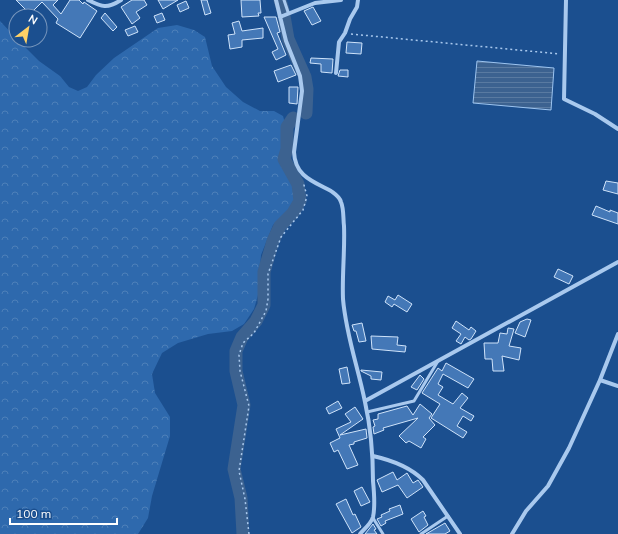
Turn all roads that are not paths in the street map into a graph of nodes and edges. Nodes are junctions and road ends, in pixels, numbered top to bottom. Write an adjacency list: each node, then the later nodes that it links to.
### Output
1 (88, 0): 2 (street)
2 (121, 0)
3 (276, 0): 9 (street)
4 (284, 0): 8 (lane)
5 (341, 0): 8 (street)
6 (358, 0): 10 (street)
7 (566, 0): 11 (street)
8 (288, 12): 9 (street)
9 (281, 16): 17 (street)
10 (336, 73)
11 (618, 130)
12 (618, 262): 14 (street)
13 (618, 334): 15 (street)
14 (438, 361): 17 (street); 18 (lane)
15 (600, 380): 16 (street); 26 (street)
16 (618, 386)
17 (365, 401): 18 (street)
18 (367, 412): 19 (street)
19 (373, 456): 20 (street); 21 (street)
20 (448, 516): 24 (lane); 25 (street)
21 (373, 518): 22 (street); 23 (lane)
22 (360, 534)
23 (383, 534)
24 (421, 534)
25 (460, 534)
26 (512, 534)

